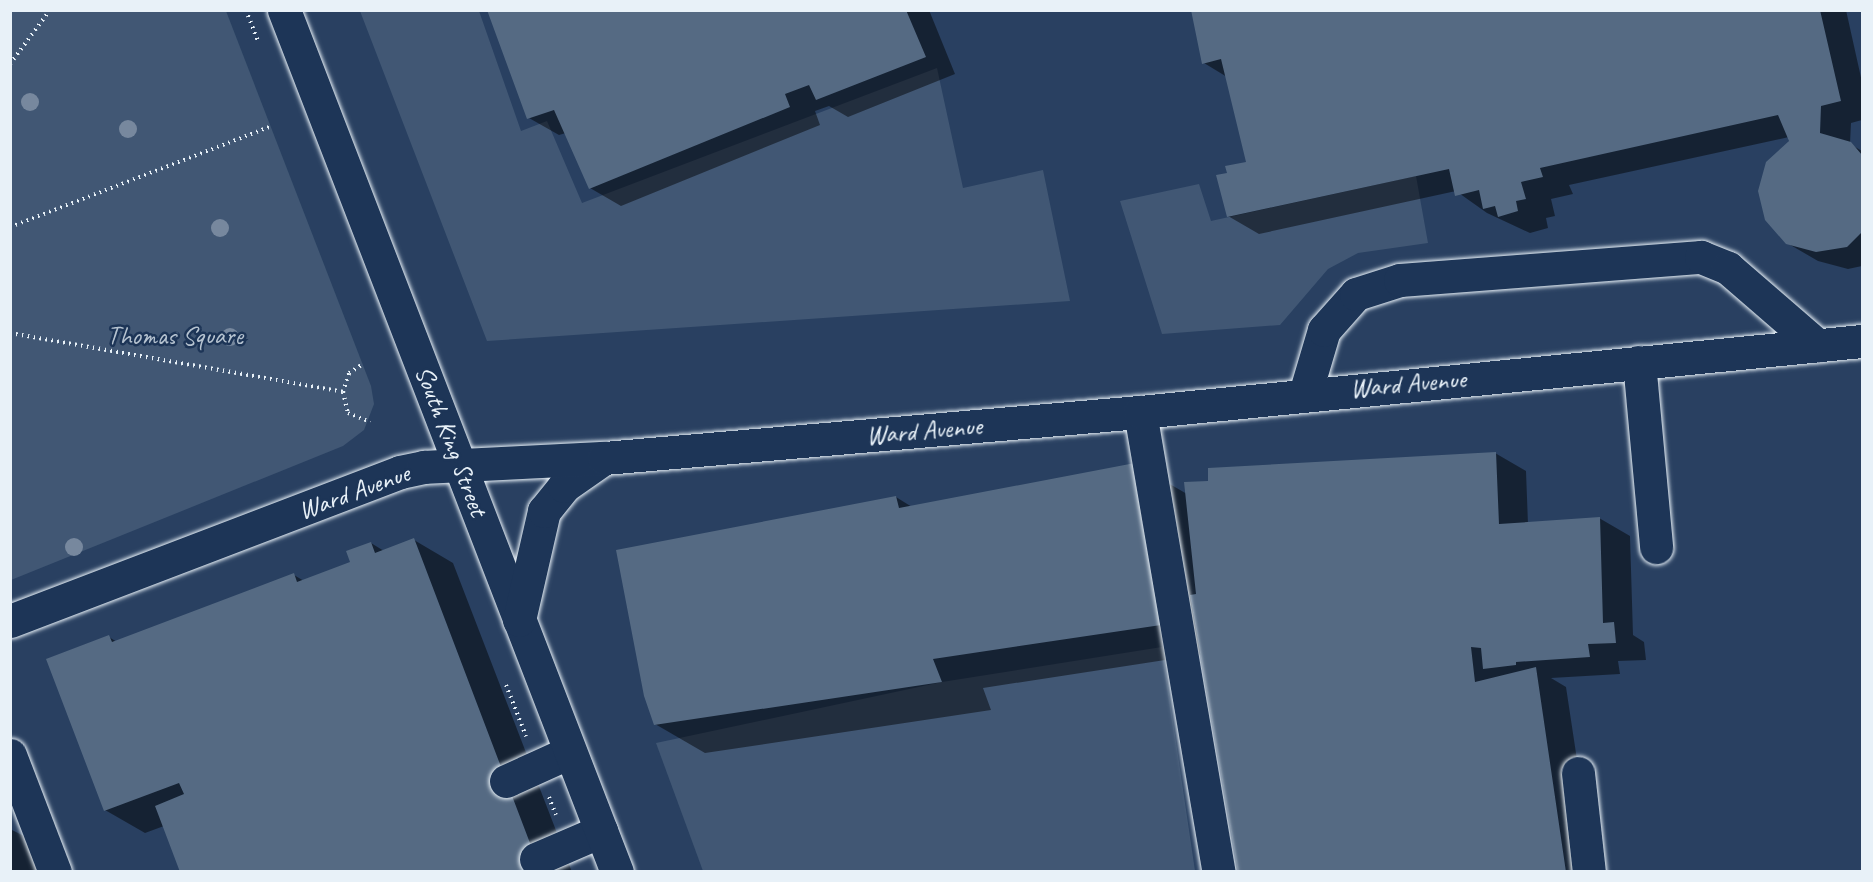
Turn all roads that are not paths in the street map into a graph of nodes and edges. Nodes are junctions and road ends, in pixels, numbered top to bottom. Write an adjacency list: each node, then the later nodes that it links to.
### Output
1 (284, 10): 8 (main road, South King Street)
2 (1863, 341): 3 (main road, Ward Avenue)
3 (1817, 345): 4 (main road, Ward Avenue); 5 (main road)
4 (1639, 363): 5 (main road, Ward Avenue); 9 (main road)
5 (1305, 394): 6 (main road, Ward Avenue)
6 (1140, 412): 7 (main road, Ward Avenue); 20 (main road)
7 (604, 458): 8 (main road, Ward Avenue); 10 (main road)
8 (460, 467): 10 (main road, South King Street); 11 (main road, Ward Avenue)
9 (1656, 547)
10 (519, 620): 12 (main road, South King Street)
11 (10, 621)
12 (570, 752): 15 (main road); 16 (main road, South King Street)
13 (10, 755): 18 (main road)
14 (1578, 773): 21 (main road)
15 (507, 781)
16 (601, 831): 17 (main road); 19 (main road, South King Street)
17 (536, 859)
18 (55, 872)
19 (617, 872)
20 (1219, 872)
21 (1589, 872)

